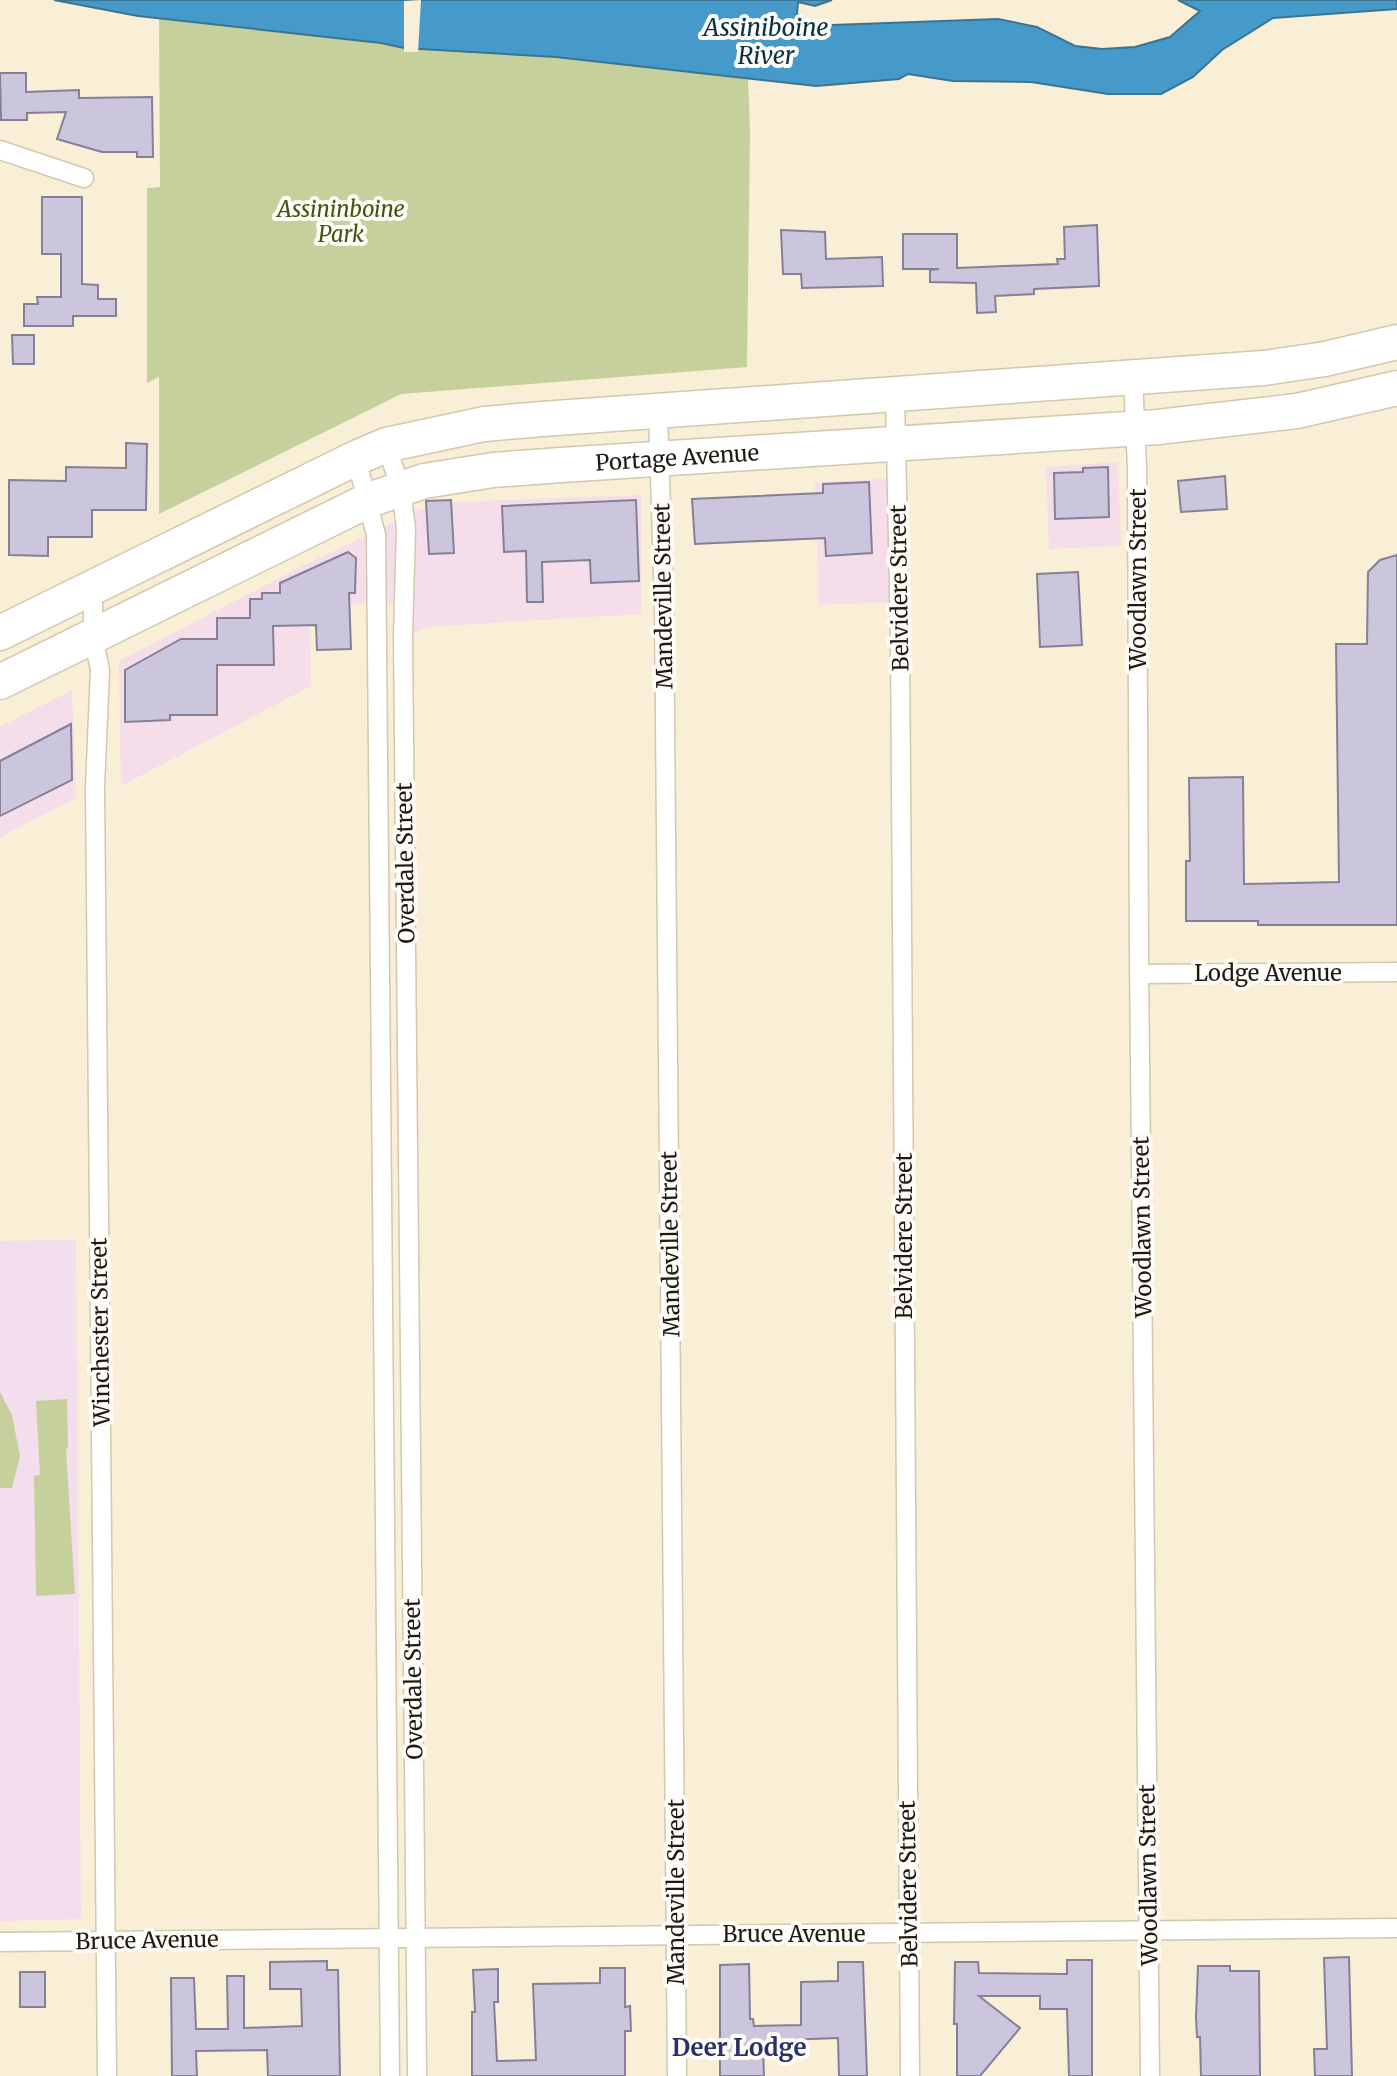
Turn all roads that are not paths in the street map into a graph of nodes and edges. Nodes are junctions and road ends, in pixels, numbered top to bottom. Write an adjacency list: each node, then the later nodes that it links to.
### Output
1 (0, 150): 2 (street)
2 (84, 178)
3 (1397, 342): 4 (highway)
4 (1133, 378): 6 (highway); 8 (street, Woodlawn Street)
5 (1397, 388): 8 (highway, Portage Avenue)
6 (895, 395): 7 (highway); 9 (street, Belvidere Street)
7 (658, 412): 10 (highway); 11 (street, Mandeville Street)
8 (1136, 428): 9 (highway, Portage Avenue); 19 (street, Woodlawn Street)
9 (897, 444): 11 (highway, Portage Avenue); 24 (street, Belvidere Street)
10 (371, 452): 12 (street, Overdale Street); 13 (street, Overdale Street); 14 (highway)
11 (660, 460): 12 (highway, Portage Avenue); 25 (street, Mandeville Street)
12 (401, 489): 13 (highway, Portage Avenue); 21 (street, Overdale Street)
13 (369, 500): 16 (highway, Portage Avenue); 20 (street, Overdale Street)
14 (93, 588): 15 (highway); 16 (street, Winchester Street)
15 (0, 633)
16 (93, 636): 17 (highway, Portage Avenue); 28 (street, Winchester Street)
17 (0, 682)
18 (1397, 972): 19 (street, Lodge Avenue)
19 (1139, 974): 23 (street, Woodlawn Street)
20 (382, 1283): 21 (street); 26 (street, Overdale Street)
21 (409, 1283): 27 (street, Overdale Street)
22 (1397, 1928): 23 (street, Bruce Avenue)
23 (1148, 1930): 24 (street, Bruce Avenue); 35 (street, Woodlawn Street)
24 (909, 1933): 25 (street, Bruce Avenue); 34 (street, Belvidere Street)
25 (676, 1935): 27 (street, Bruce Avenue); 33 (street, Mandeville Street)
26 (389, 1938): 27 (street, Bruce Avenue); 28 (street, Bruce Avenue); 31 (street, Overdale Street)
27 (416, 1938): 32 (street, Overdale Street)
28 (106, 1940): 29 (street, Bruce Avenue); 30 (street, Winchester Street)
29 (0, 1942)
30 (107, 2076)
31 (390, 2076)
32 (417, 2076)
33 (677, 2076)
34 (910, 2076)
35 (1150, 2076)

